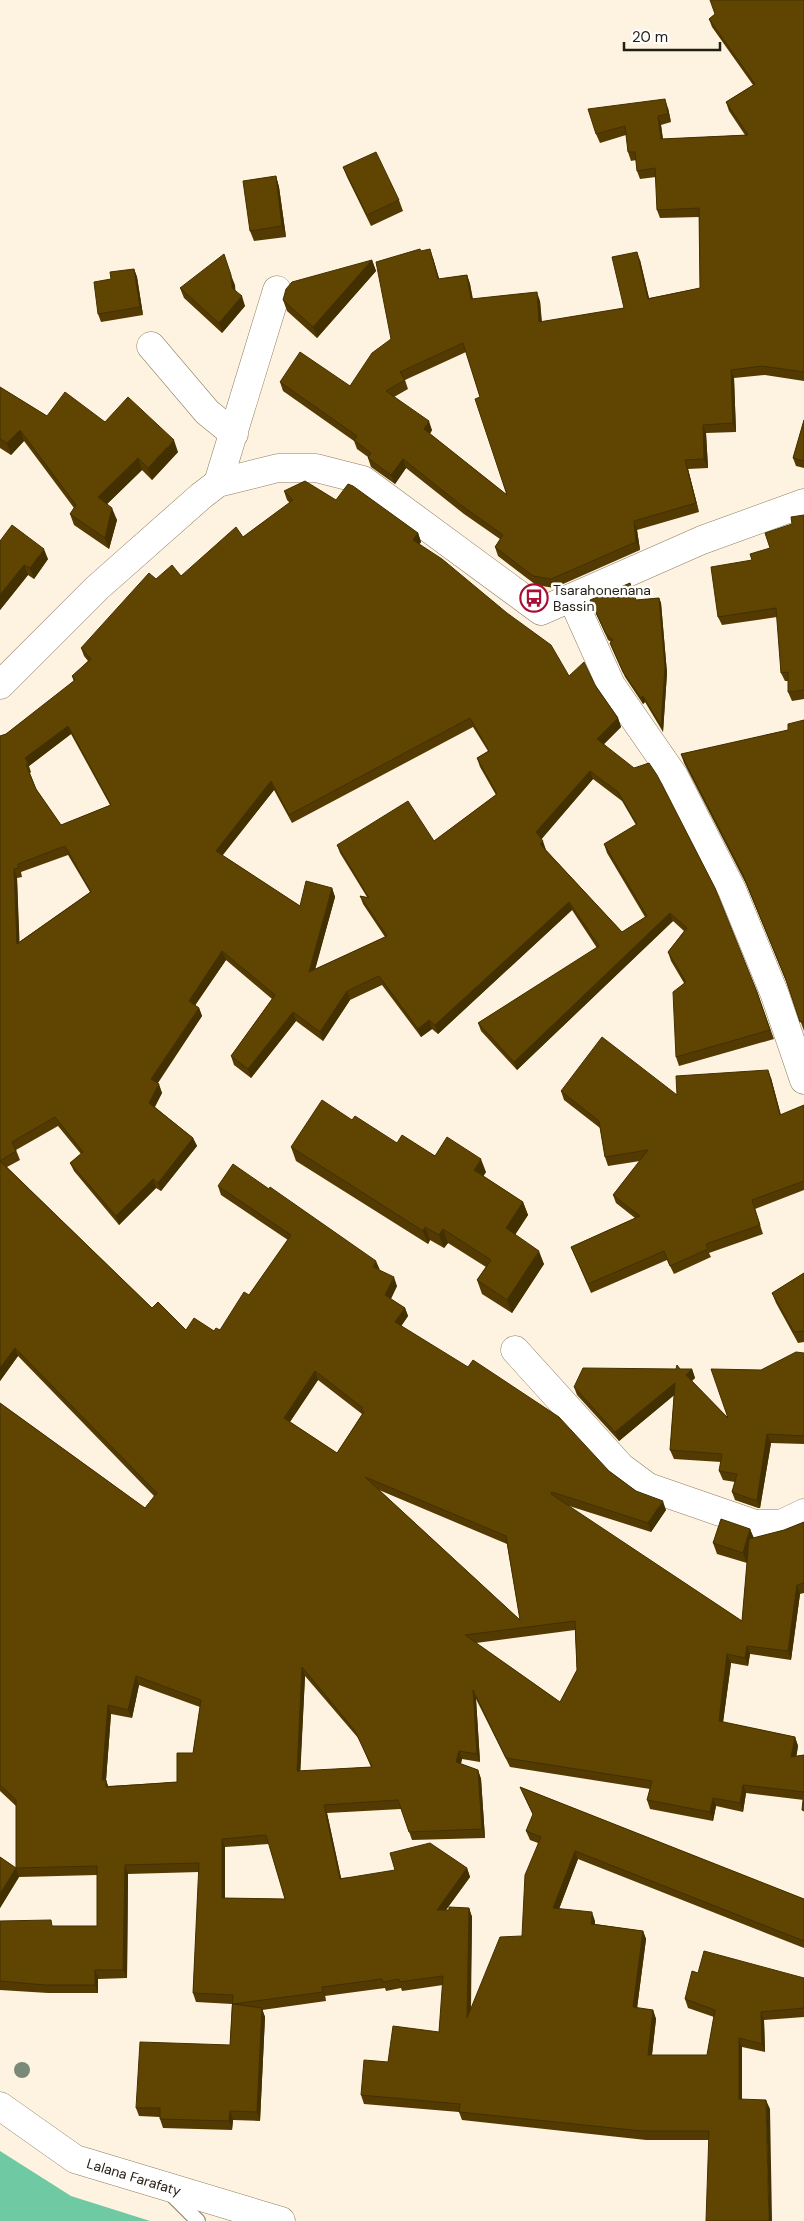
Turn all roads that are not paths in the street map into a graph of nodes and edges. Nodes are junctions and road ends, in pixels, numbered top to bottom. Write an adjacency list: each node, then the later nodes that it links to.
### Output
1 (277, 290): 3 (street)
2 (151, 346): 3 (street)
3 (234, 434): 4 (street)
4 (218, 483): 6 (street); 7 (street)
5 (804, 504): 6 (street)
6 (572, 598): 8 (street)
7 (0, 685)
8 (804, 1080)
9 (516, 1350): 10 (street)
10 (804, 1513)
11 (0, 2106): 12 (street, Lalana Farafaty)
12 (163, 2187): 13 (lane); 14 (street, Lalana Farafaty)
13 (198, 2221)
14 (281, 2221)

